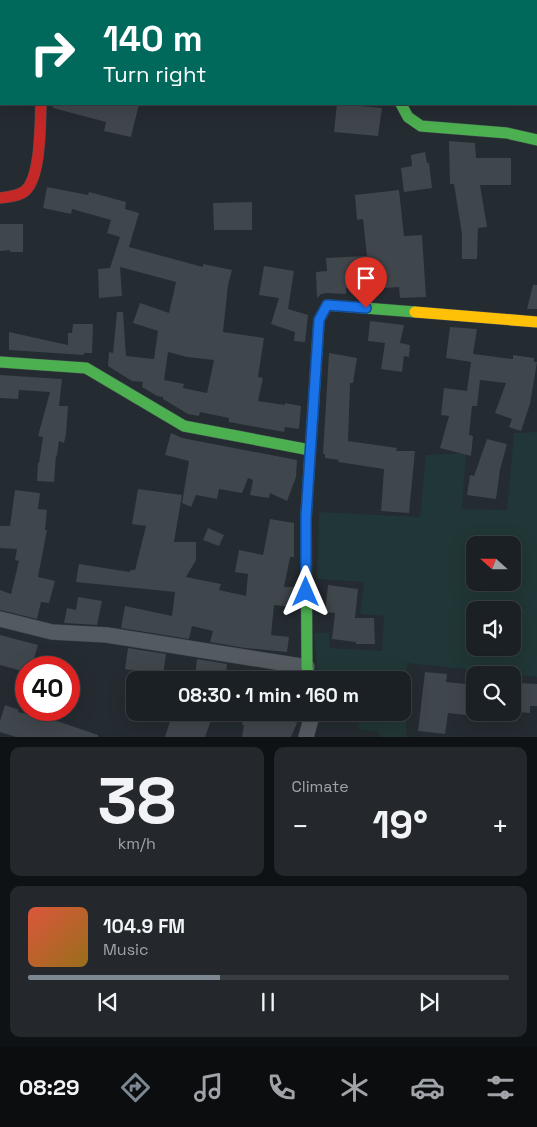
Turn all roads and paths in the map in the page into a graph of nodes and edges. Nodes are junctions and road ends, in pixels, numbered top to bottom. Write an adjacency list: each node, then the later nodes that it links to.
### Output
1 (41, 105): 4 (street)
2 (402, 105): 3 (street)
3 (537, 140)
4 (0, 198)
5 (537, 322): 7 (street)
6 (0, 362): 7 (street)
7 (310, 450): 10 (street)
8 (0, 619): 9 (street)
9 (292, 671)
10 (308, 671)
11 (310, 721): 12 (street)
12 (306, 737)

